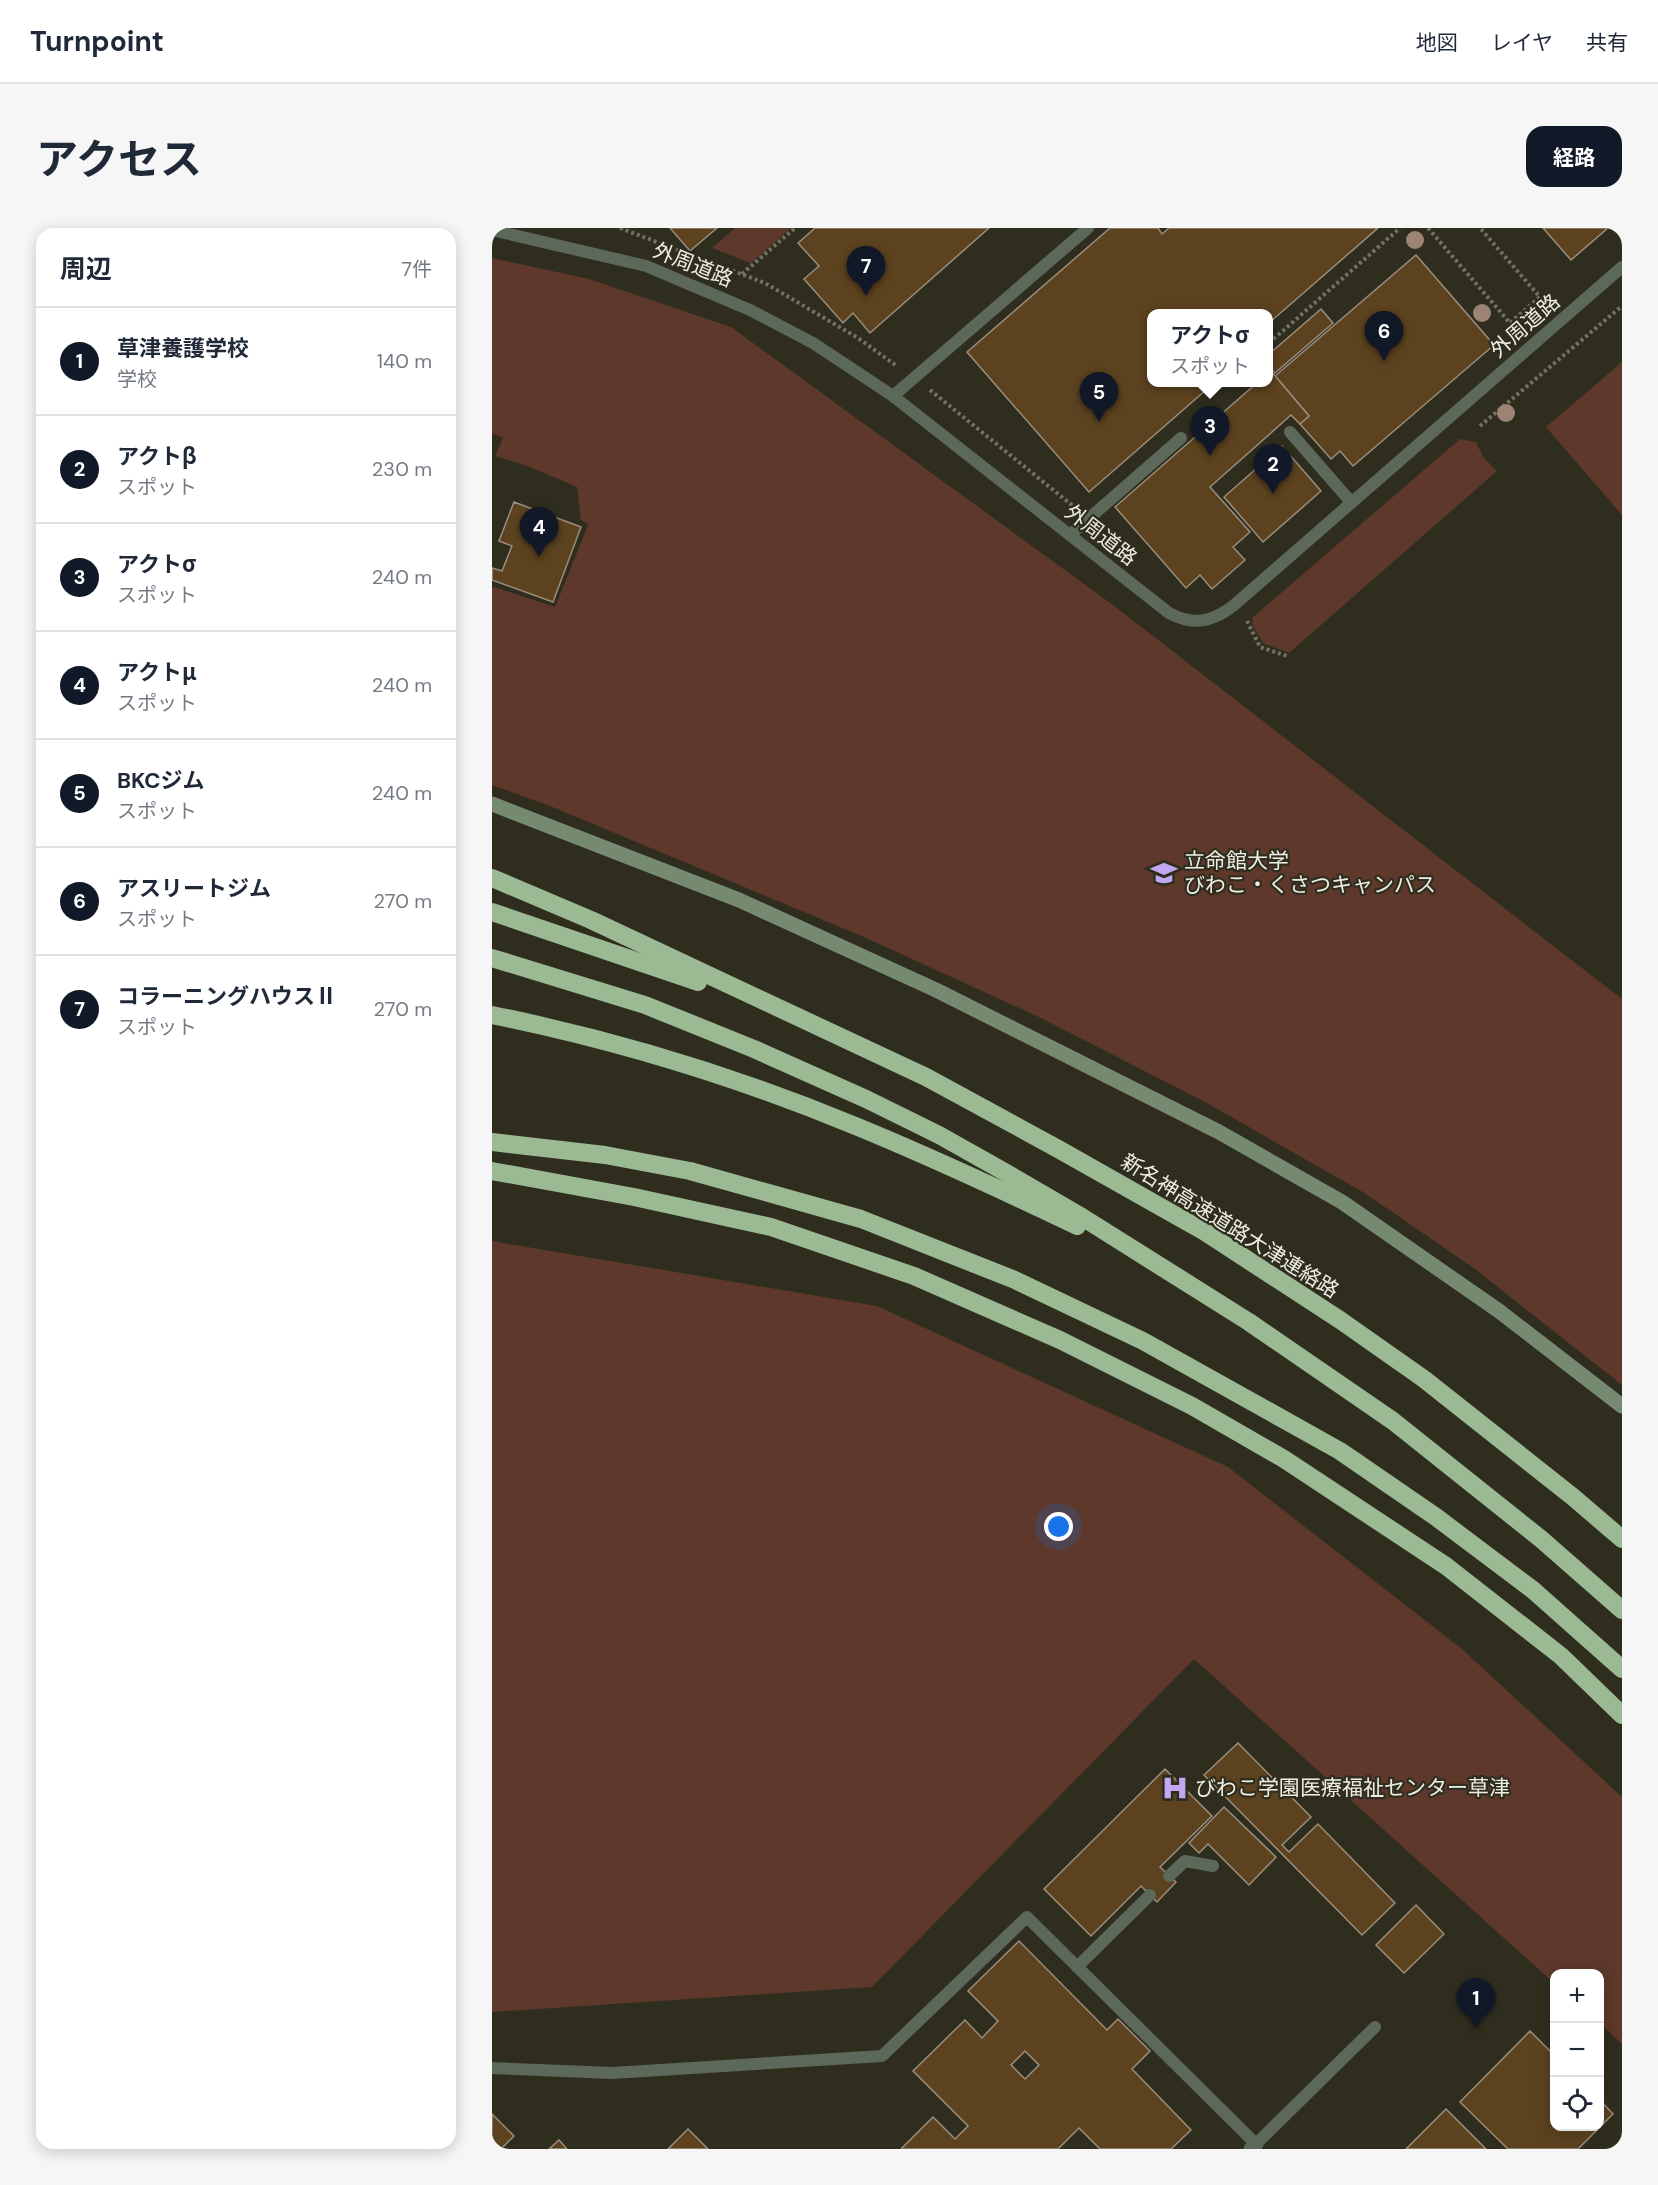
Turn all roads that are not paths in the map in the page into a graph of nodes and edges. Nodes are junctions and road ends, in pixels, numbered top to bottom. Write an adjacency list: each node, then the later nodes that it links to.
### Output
1 (1088, 228): 4 (lane)
2 (492, 230): 4 (lane, 外周道路)
3 (1622, 267): 7 (lane, 外周道路)
4 (893, 396): 8 (lane, 外周道路)
5 (1290, 432): 7 (lane)
6 (1180, 438): 8 (lane)
7 (1351, 502): 8 (lane, 外周道路)
8 (1070, 535)
9 (492, 804): 18 (street)
10 (492, 878): 13 (highway)
11 (492, 912): 13 (highway)
12 (492, 958): 17 (highway)
13 (778, 1009): 19 (highway, 新名神高速道路大津連絡路)
14 (492, 1014): 17 (highway)
15 (492, 1142): 21 (highway)
16 (492, 1171): 22 (highway)
17 (1172, 1275): 20 (highway)
18 (1622, 1406)
19 (1622, 1539)
20 (1622, 1610)
21 (1622, 1669)
22 (1622, 1715)
23 (1213, 1866): 24 (lane)
24 (1169, 1876)
25 (1150, 1894): 26 (lane)
26 (1077, 1967): 28 (lane); 29 (lane)
27 (1375, 2027): 29 (lane)
28 (492, 2068)
29 (1253, 2146)

